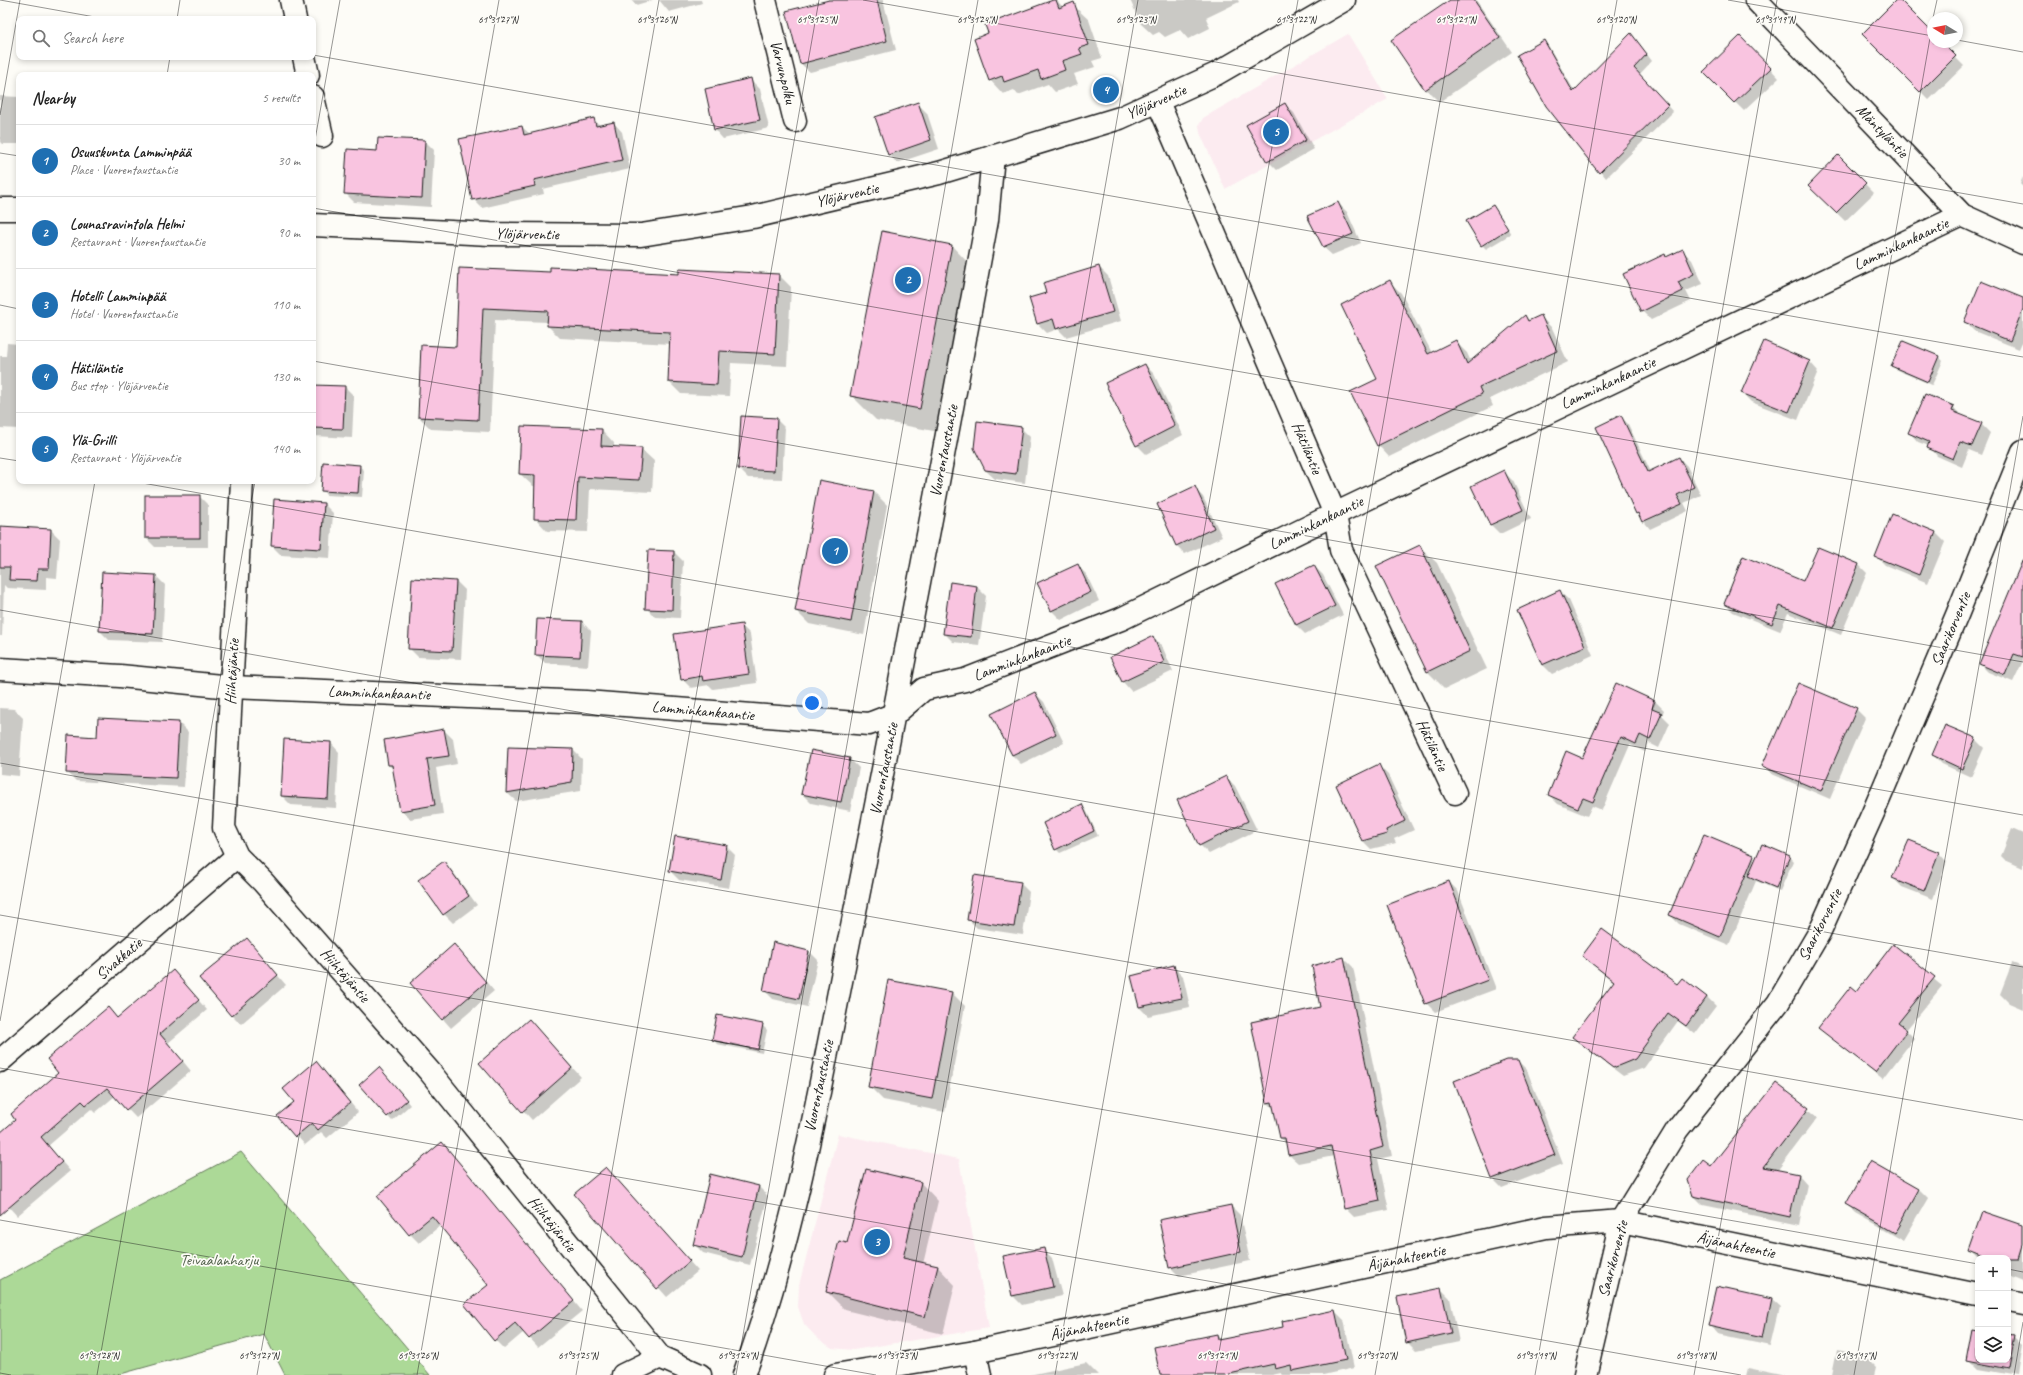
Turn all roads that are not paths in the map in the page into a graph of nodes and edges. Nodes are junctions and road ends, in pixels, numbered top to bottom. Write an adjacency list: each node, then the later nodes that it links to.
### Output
1 (291, 0): 5 (street)
2 (765, 0): 10 (street, Varvunpolku)
3 (1344, 0): 8 (street, Ylöjärventie)
4 (1756, 0): 15 (street, Mäntyläntie)
5 (294, 16)
6 (305, 60): 7 (street)
7 (307, 72)
8 (1158, 102): 12 (street, Ylöjärventie); 20 (street, Hätiläntie)
9 (316, 110): 11 (street)
10 (795, 120)
11 (322, 136)
12 (993, 156): 16 (street, Ylöjärventie); 23 (street, Vuorentaustantie)
13 (0, 208): 14 (street)
14 (16, 209)
15 (1962, 215): 17 (street, Mäntyläntie); 20 (street, Lamminkankaantie)
16 (316, 224)
17 (2023, 243)
18 (2023, 451): 27 (street, Saarikorventie)
19 (242, 484): 22 (street, Hiihtäjäntie)
20 (1335, 514): 23 (street, Lamminkankaantie); 24 (street, Hätiläntie)
21 (0, 669): 22 (street, Lamminkankaantie)
22 (231, 687): 23 (street, Lamminkankaantie); 25 (street, Hiihtäjäntie)
23 (895, 714): 35 (street, Vuorentaustantie)
24 (1454, 793)
25 (237, 856): 26 (street, Sivakkatie); 32 (street, Hiihtäjäntie)
26 (0, 1060)
27 (1621, 1221): 28 (street, Äijänahteentie); 31 (street, Äijänahteentie); 38 (street, Saarikorventie)
28 (1975, 1293)
29 (2011, 1302): 30 (street)
30 (2023, 1304)
31 (976, 1352): 36 (street, Äijänahteentie); 37 (street)
32 (660, 1358): 33 (street); 34 (street, Hiihtäjäntie)
33 (623, 1375)
34 (700, 1375)
35 (745, 1375)
36 (835, 1375)
37 (980, 1375)
38 (1585, 1375)

